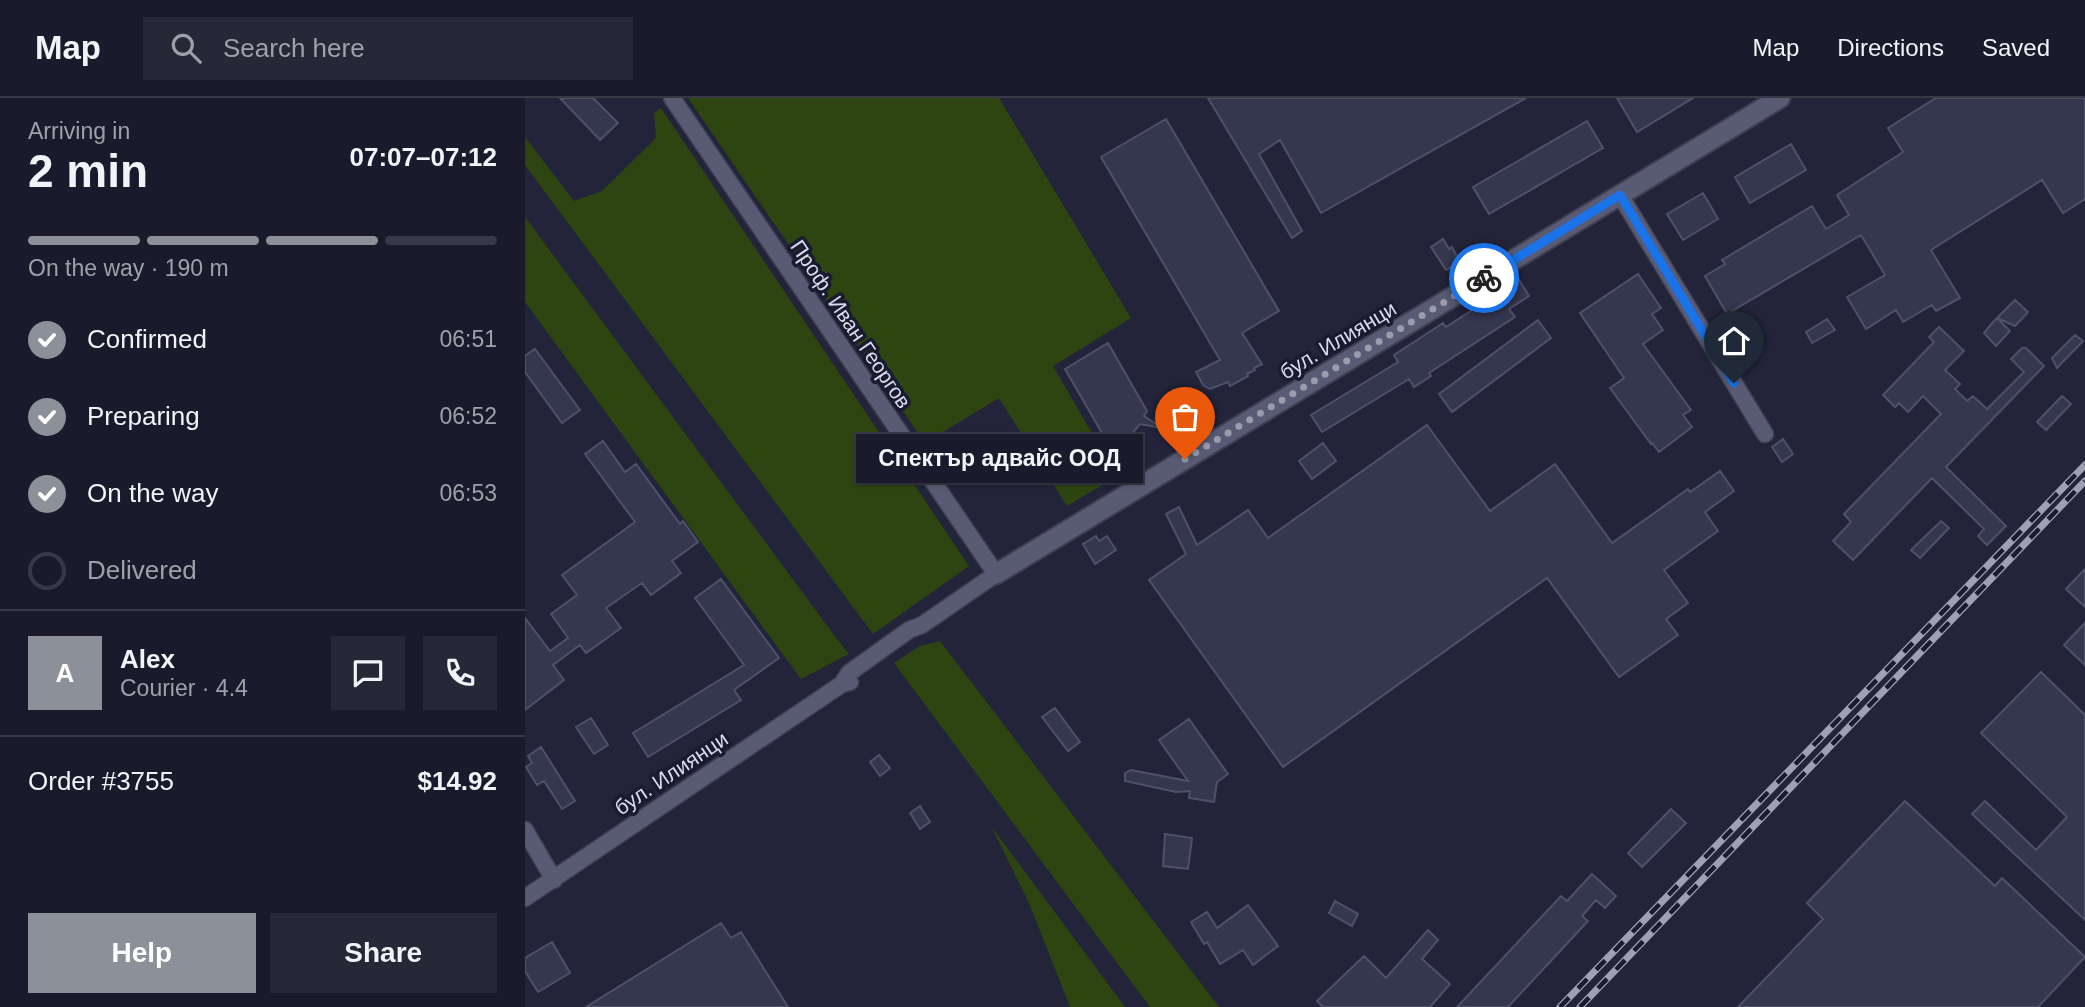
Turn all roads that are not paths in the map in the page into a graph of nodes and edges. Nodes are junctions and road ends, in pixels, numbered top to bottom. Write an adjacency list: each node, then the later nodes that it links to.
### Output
1 (672, 98): 5 (street, Проф. Иван Георгов)
2 (1780, 98): 3 (street, бул. Илиянци)
3 (1620, 195): 4 (street); 5 (street, бул. Илиянци)
4 (1765, 435)
5 (996, 574): 7 (street, бул. Илиянци)
6 (525, 830): 7 (street)
7 (554, 880): 8 (street, бул. Илиянци)
8 (525, 898)

